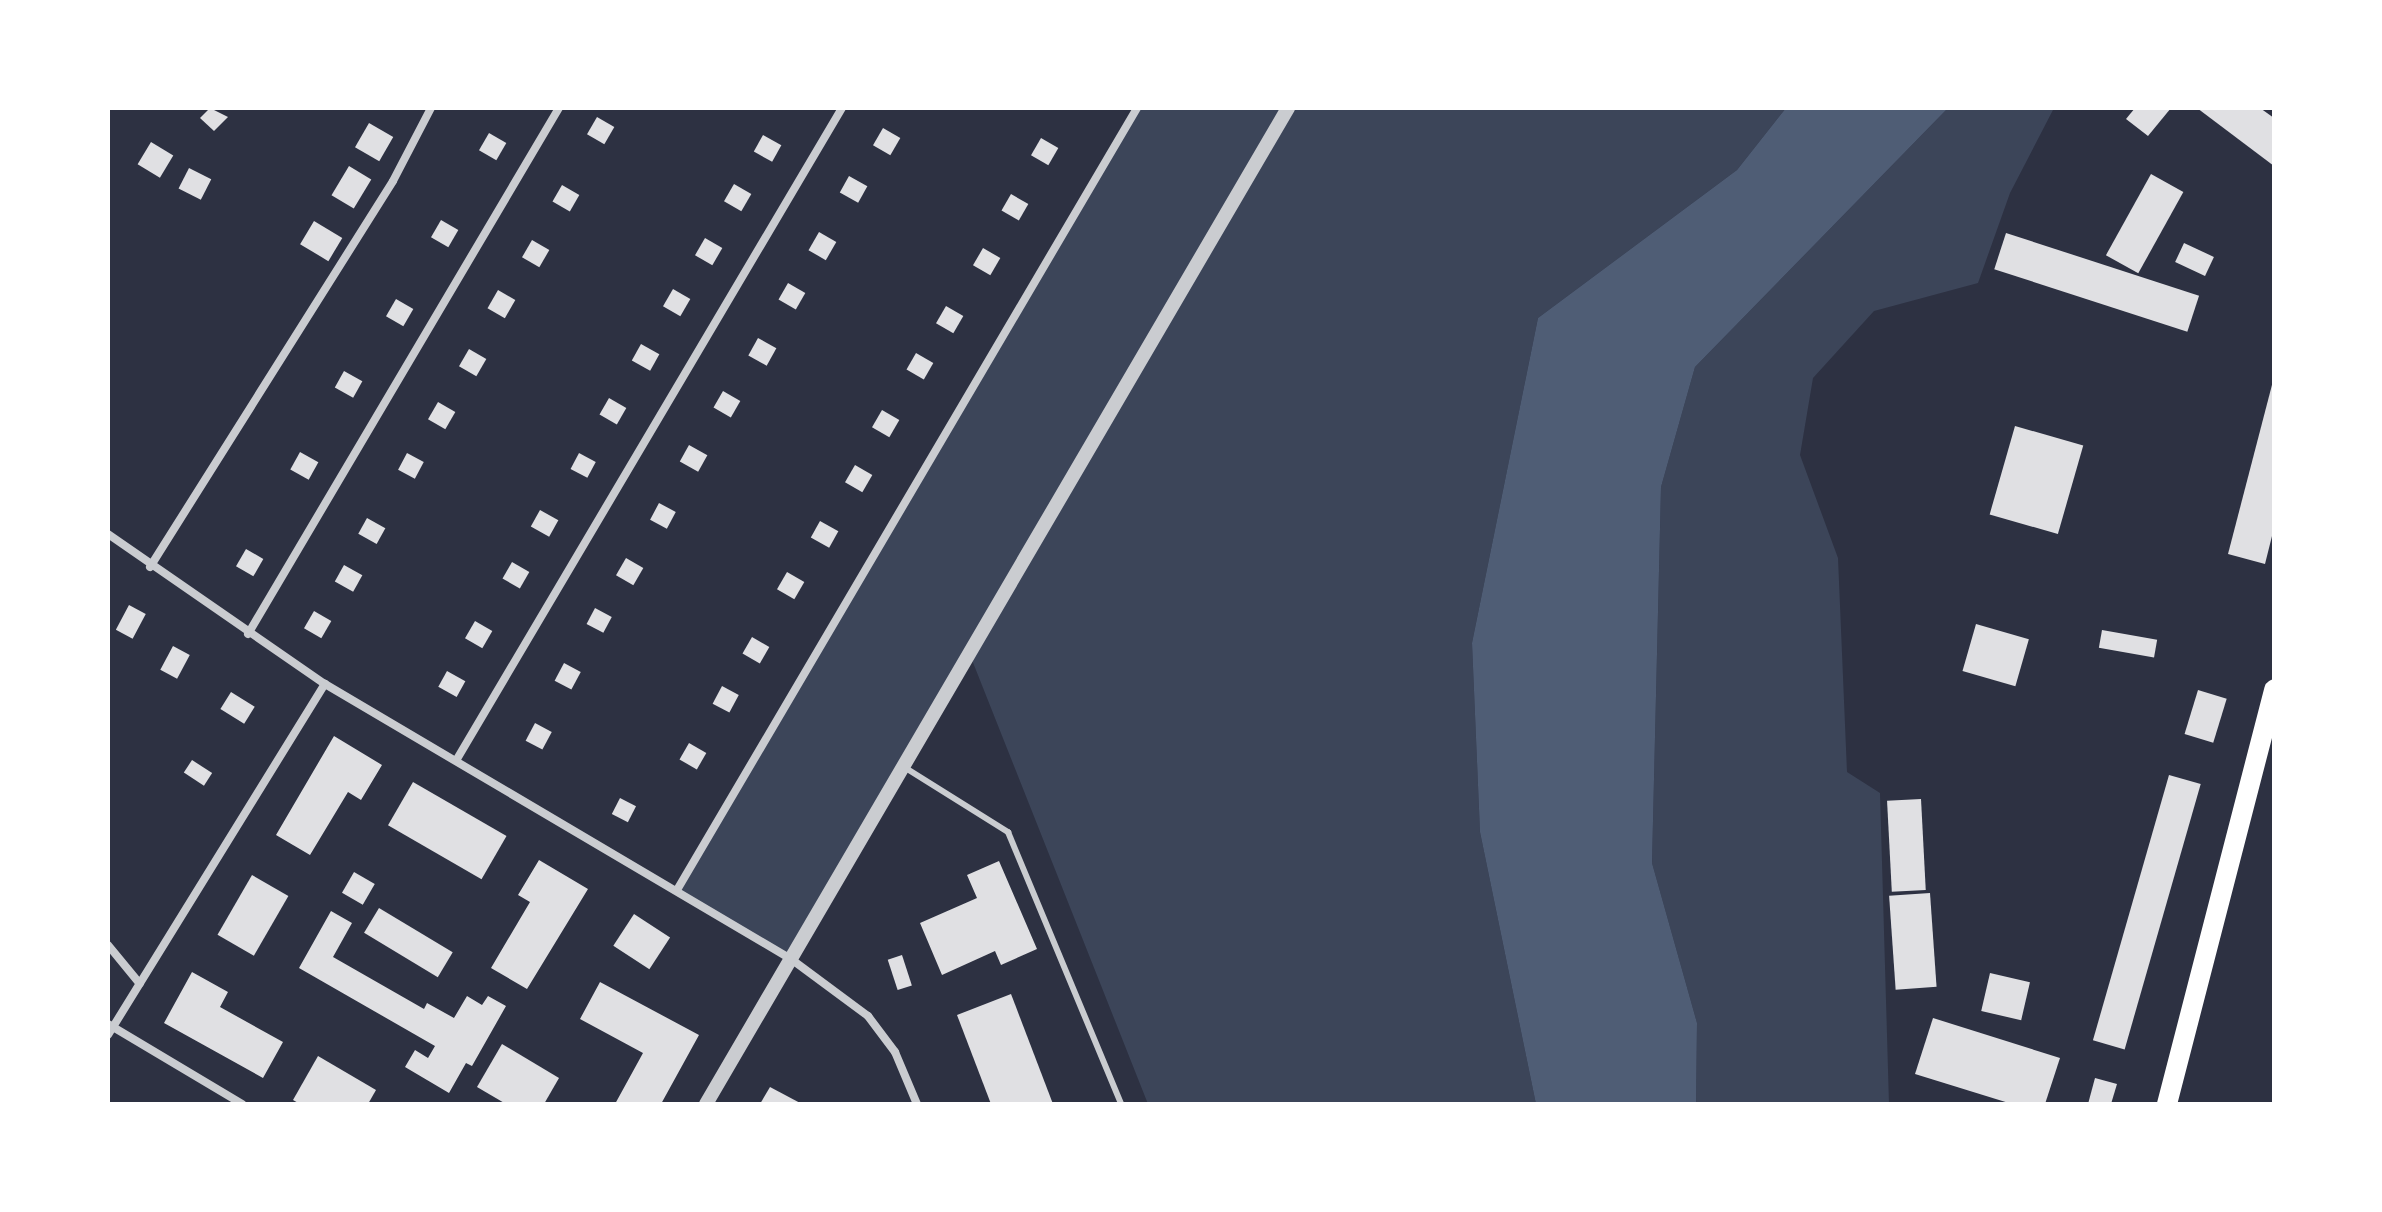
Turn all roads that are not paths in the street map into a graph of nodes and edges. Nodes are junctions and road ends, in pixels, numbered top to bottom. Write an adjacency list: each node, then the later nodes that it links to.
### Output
1 (431, 108): 7 (street)
2 (559, 108): 8 (street)
3 (842, 108): 11 (street)
4 (1137, 108): 13 (street)
5 (1288, 108): 12 (street)
6 (108, 534): 7 (street)
7 (150, 567): 8 (street)
8 (248, 634): 9 (street)
9 (325, 684): 11 (street); 16 (street)
10 (2274, 690): 22 (main road)
11 (457, 759): 13 (street)
12 (904, 767): 15 (street); 21 (lane)
13 (677, 890): 15 (street)
14 (108, 945): 16 (street)
15 (791, 959): 19 (street); 20 (street)
16 (140, 984): 17 (street)
17 (110, 1029): 18 (street)
18 (242, 1104)
19 (706, 1104)
20 (917, 1104)
21 (1121, 1104)
22 (2167, 1104)

